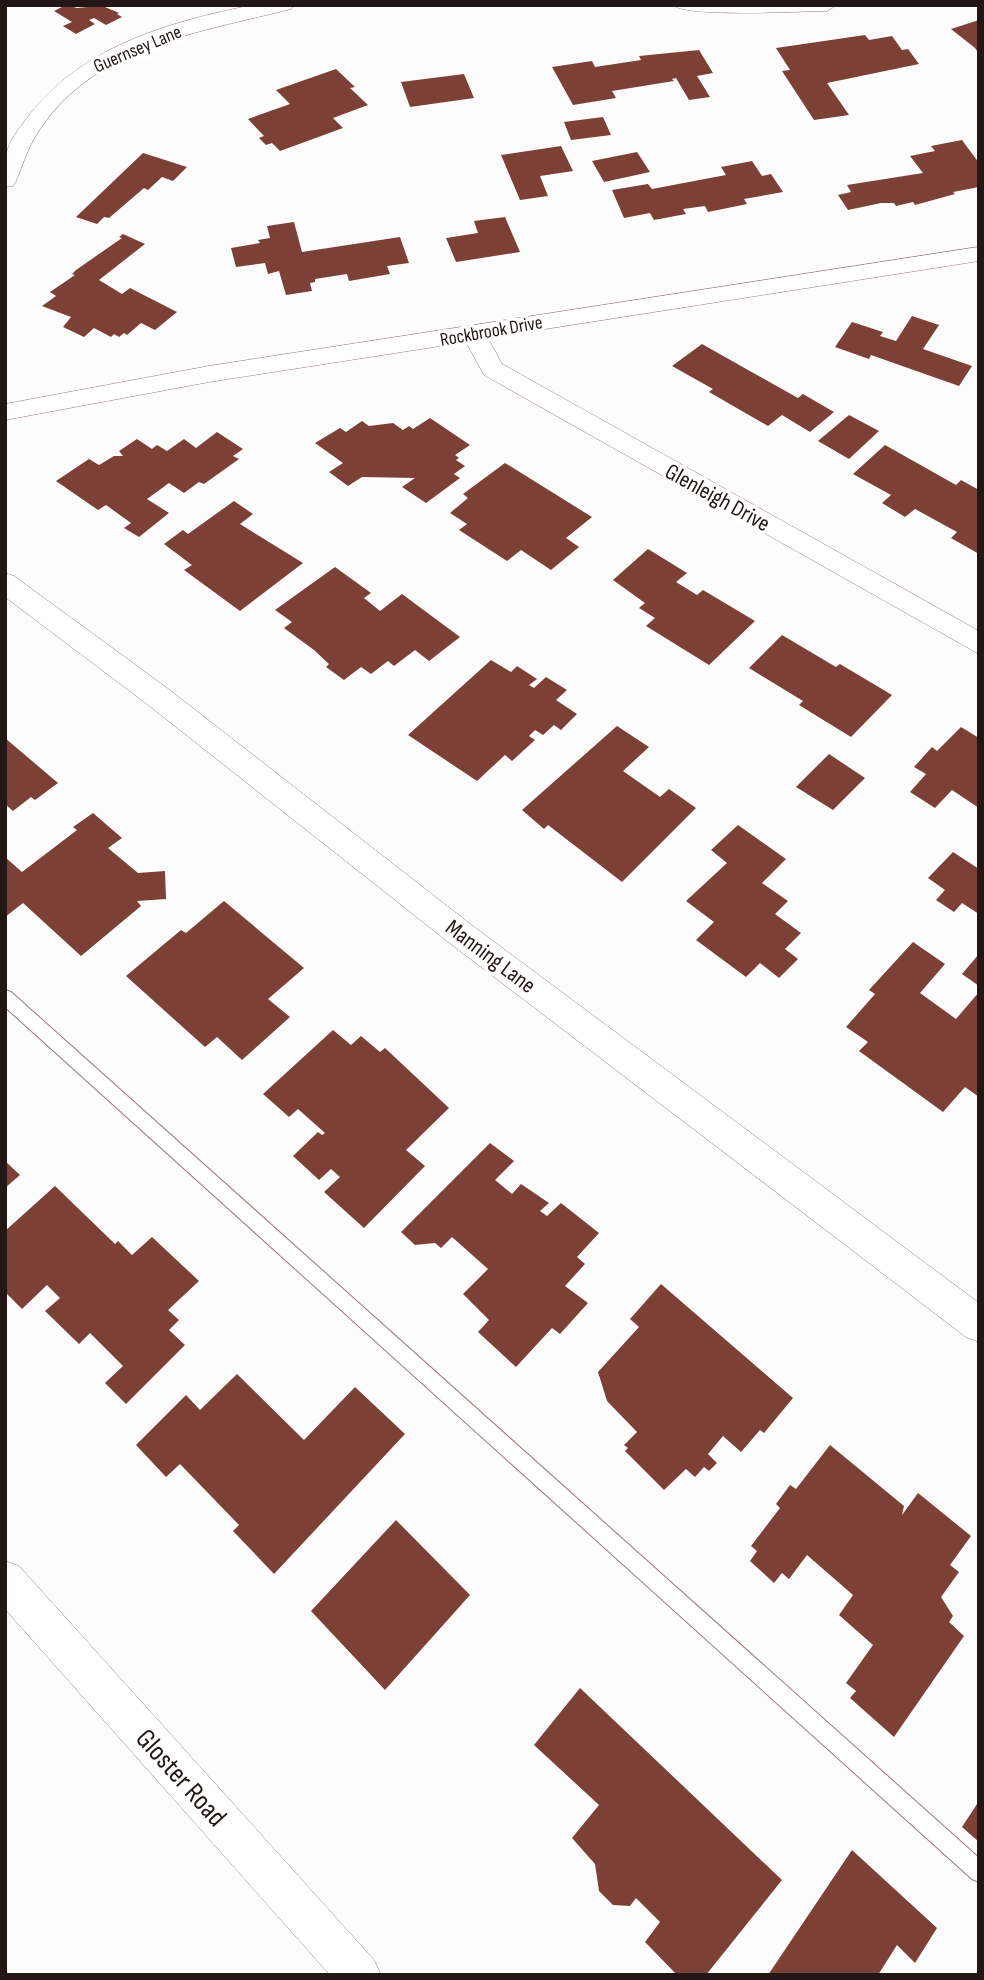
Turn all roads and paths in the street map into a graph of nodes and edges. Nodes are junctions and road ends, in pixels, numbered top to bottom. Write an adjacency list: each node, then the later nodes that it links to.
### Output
1 (284, 5): 4 (street, Guernsey Lane)
2 (683, 5): 3 (street)
3 (827, 5)
4 (5, 181)
5 (976, 256): 6 (street, Rockbrook Drive)
6 (474, 334): 7 (street, Rockbrook Drive); 9 (street, Glenleigh Drive)
7 (5, 412)
8 (5, 583): 11 (street, Manning Lane)
9 (979, 644)
10 (5, 997): 13 (lane)
11 (979, 1325)
12 (5, 1580): 14 (street, Gloster Road)
13 (979, 1872)
14 (359, 1975)

